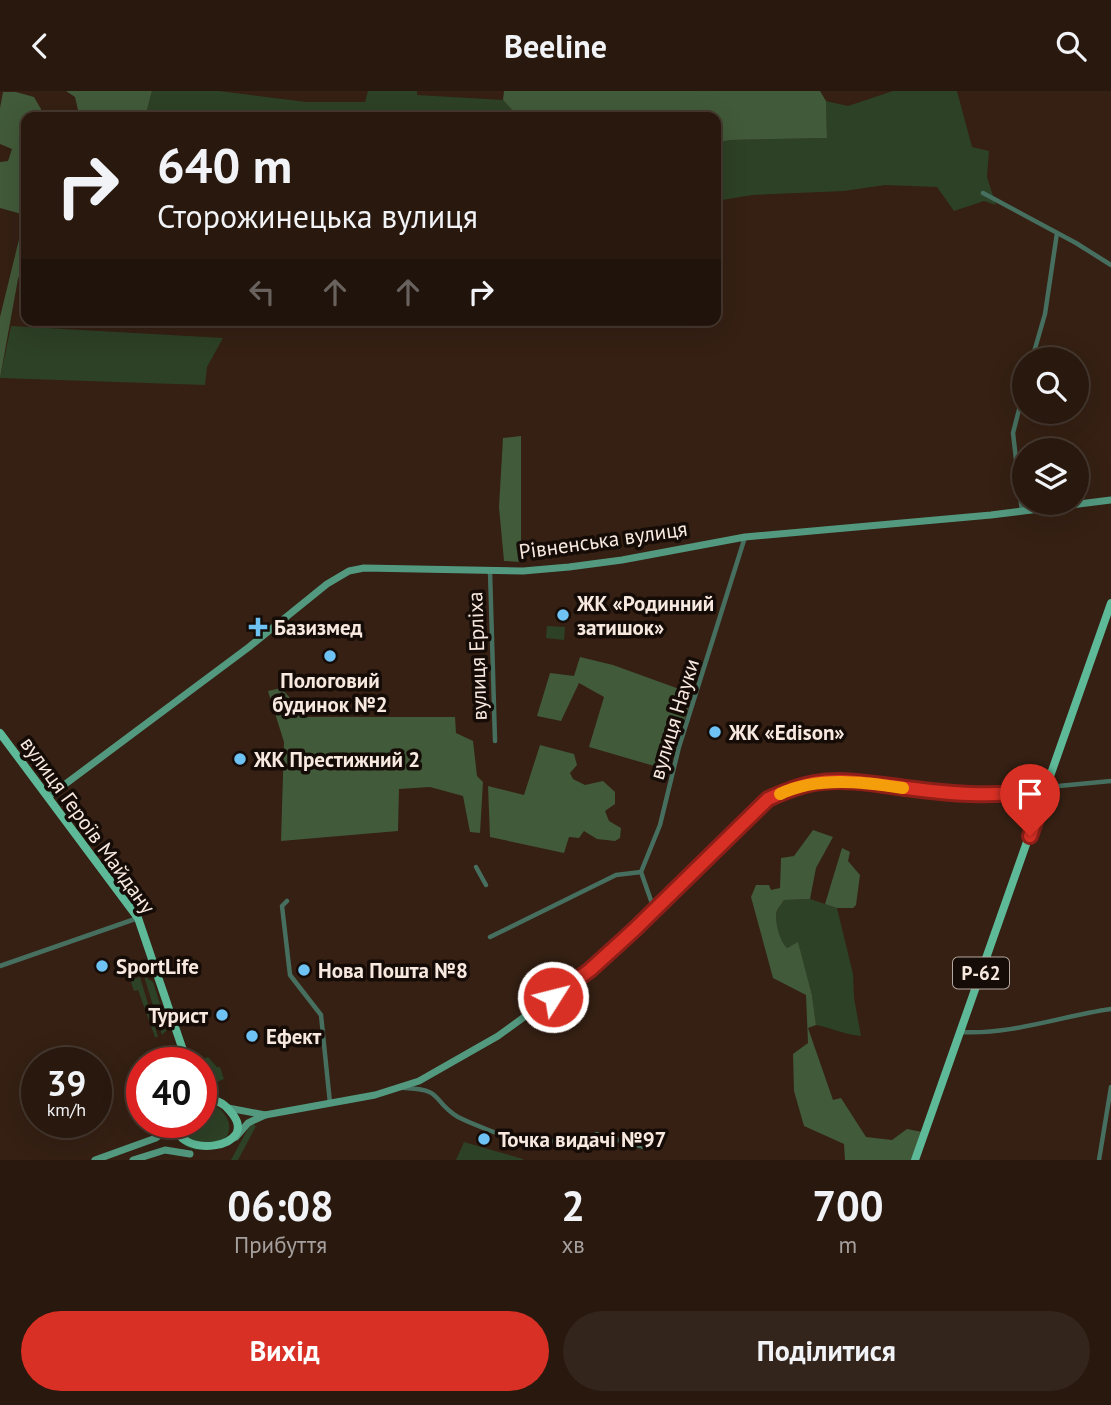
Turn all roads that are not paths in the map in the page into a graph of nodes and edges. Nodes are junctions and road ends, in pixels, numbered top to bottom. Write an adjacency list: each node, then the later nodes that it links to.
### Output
1 (983, 193): 2 (street)
2 (1058, 233): 3 (street); 4 (street)
3 (1111, 265)
4 (1035, 347)
5 (1111, 500): 6 (street, Рівненська вулиця)
6 (1089, 503)
7 (1012, 513): 8 (street, Рівненська вулиця)
8 (745, 537): 9 (street, Рівненська вулиця); 18 (street, вулиця Науки)
9 (490, 571): 13 (street, вулиця Ерліха); 16 (street, Рівненська вулиця)
10 (1111, 603): 11 (main road, Р-62)
11 (1107, 628): 15 (main road, Р-62)
12 (0, 733): 16 (main road, вулиця Героїв Майдану)
13 (495, 741)
14 (1111, 781): 15 (street)
15 (1047, 787): 21 (street); 26 (main road, Р-62)
16 (48, 797): 22 (main road, вулиця Героїв Майдану)
17 (476, 867): 19 (street)
18 (641, 872): 21 (street); 23 (street)
19 (486, 885)
20 (287, 901): 31 (street)
21 (653, 909): 29 (street)
22 (138, 918): 24 (street); 27 (main road, вулиця Героїв Майдану)
23 (490, 937)
24 (0, 966)
25 (1111, 1009): 26 (street)
26 (960, 1032): 43 (main road, Р-62)
27 (181, 1047)
28 (1111, 1087): 44 (street)
29 (403, 1088): 31 (street); 38 (street)
30 (217, 1102): 32 (main road)
31 (330, 1103): 33 (street)
32 (228, 1108): 33 (street); 39 (main road)
33 (265, 1115): 39 (street)
34 (596, 1134): 37 (street)
35 (155, 1138): 41 (street)
36 (179, 1138): 40 (main road)
37 (659, 1138)
38 (562, 1142)
39 (230, 1147)
40 (195, 1157): 42 (street)
41 (95, 1160)
42 (133, 1160)
43 (915, 1160)
44 (1099, 1160)

